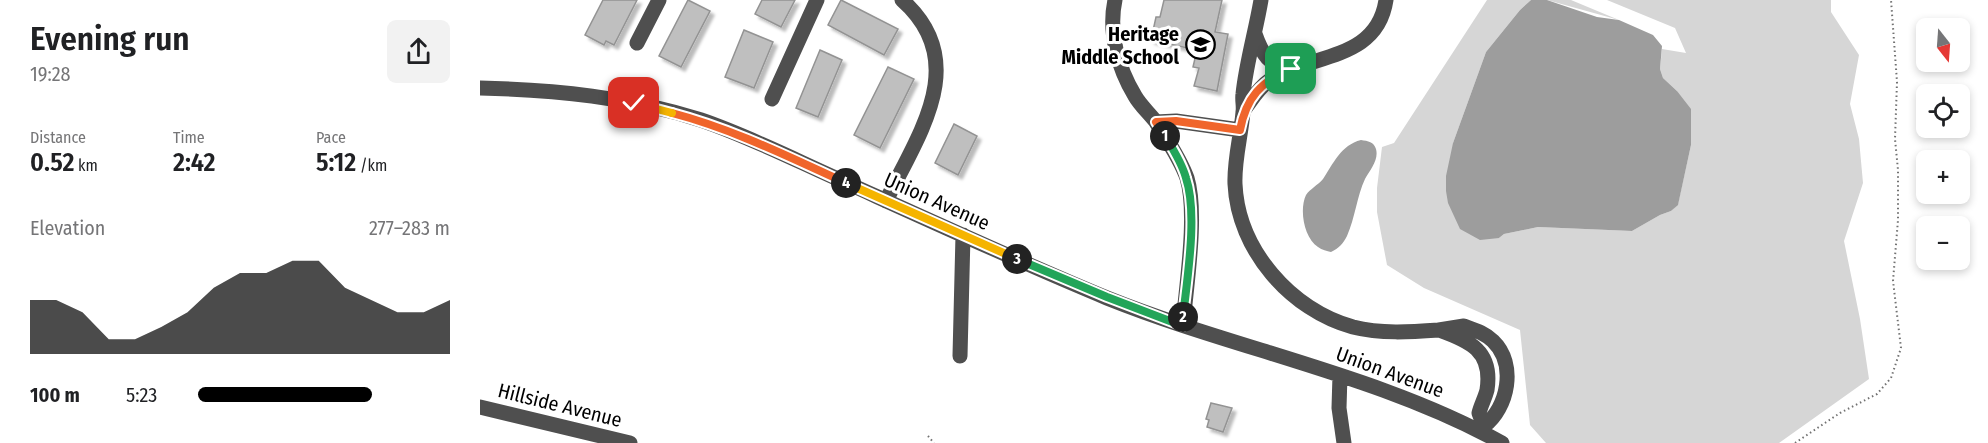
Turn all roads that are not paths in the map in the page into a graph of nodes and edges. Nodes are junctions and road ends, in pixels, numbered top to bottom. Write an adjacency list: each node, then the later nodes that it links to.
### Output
1 (659, 0): 8 (street)
2 (817, 0): 11 (street)
3 (902, 0): 15 (street)
4 (1115, 0): 13 (street)
5 (1261, 0): 7 (street)
6 (1386, 0): 9 (street)
7 (1255, 34): 9 (street); 12 (street)
8 (637, 43)
9 (1291, 69): 12 (street)
10 (480, 88): 15 (street, Union Avenue)
11 (772, 99)
12 (1243, 111): 14 (street)
13 (1156, 122): 14 (street); 17 (street)
14 (1240, 130): 21 (street)
15 (886, 201): 16 (street, Union Avenue)
16 (963, 235): 17 (street, Union Avenue); 18 (street)
17 (1183, 326): 19 (street, Union Avenue)
18 (960, 356)
19 (1340, 375): 21 (street, Union Avenue); 23 (street)
20 (480, 407): 22 (street, Hillside Avenue)
21 (1482, 434): 24 (street, Union Avenue)
22 (630, 443)
23 (1344, 443)
24 (1502, 443)

